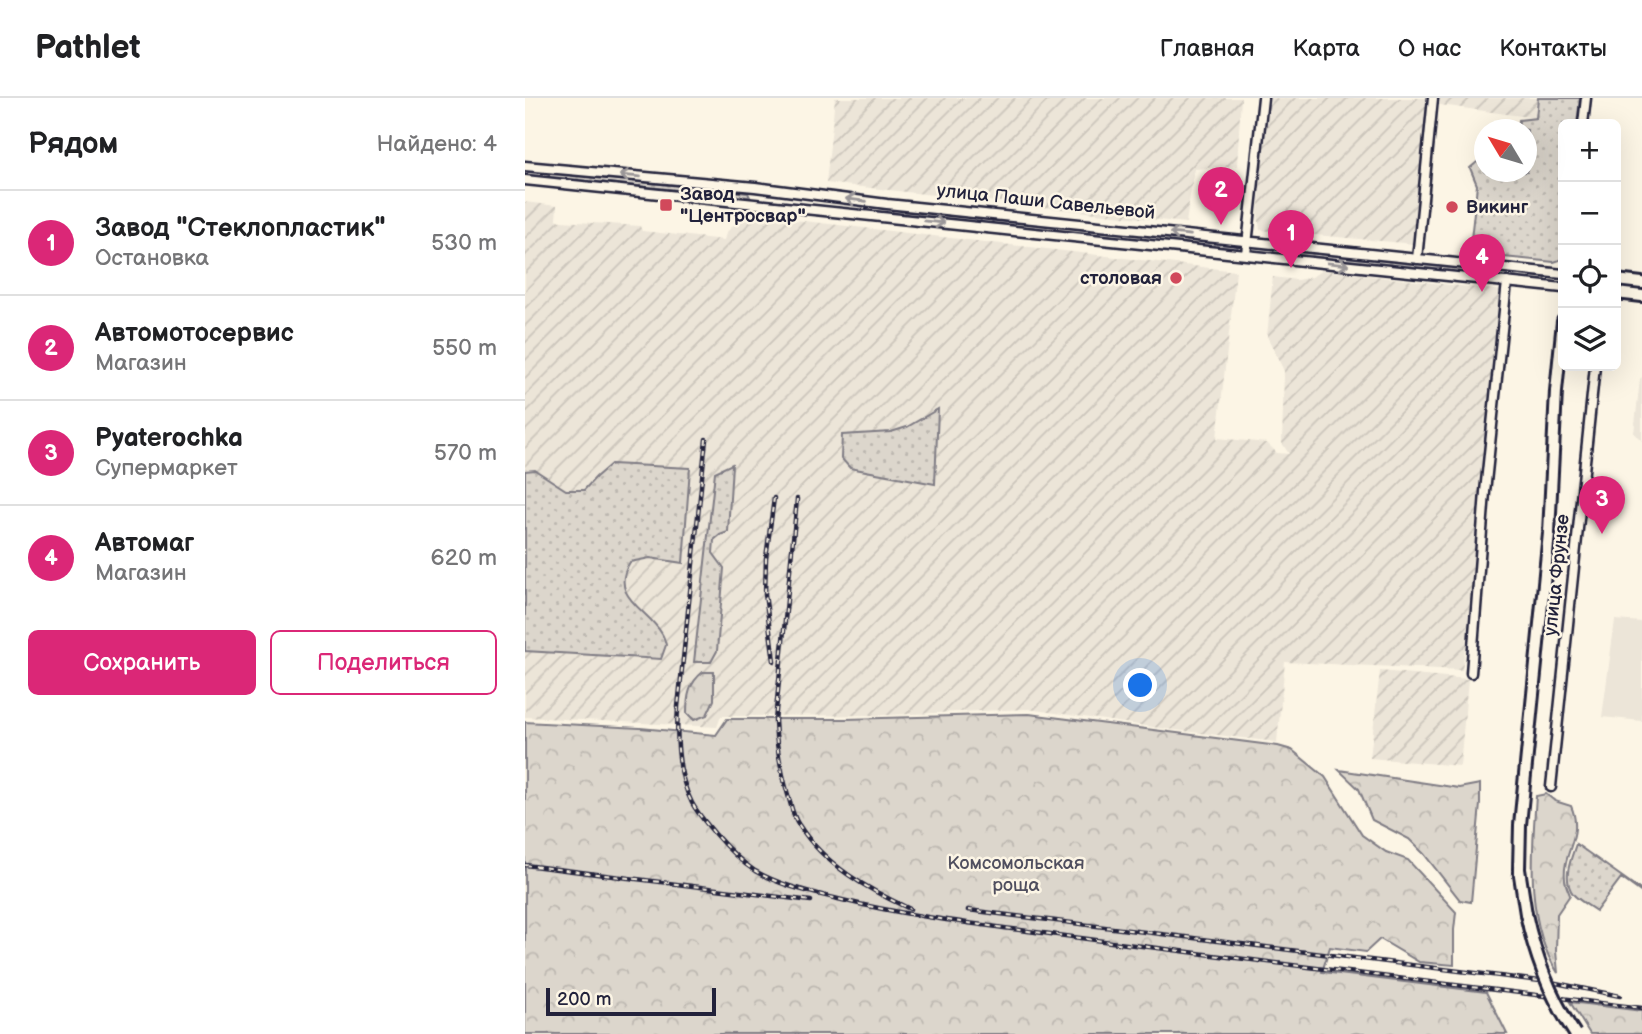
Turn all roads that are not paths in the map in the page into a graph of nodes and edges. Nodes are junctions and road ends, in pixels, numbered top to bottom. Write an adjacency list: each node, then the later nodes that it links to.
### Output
1 (1263, 98): 11 (street)
2 (1433, 98): 15 (street)
3 (1586, 98): 4 (street)
4 (1584, 119)
5 (525, 166): 7 (street, улица Паши Савельевой, one-way to 5)
6 (525, 180): 8 (street, улица Паши Савельевой)
7 (755, 187): 8 (street); 9 (street, улица Паши Савельевой, one-way to 7)
8 (753, 204): 10 (street, улица Паши Савельевой)
9 (887, 204): 10 (street); 11 (street, улица Паши Савельевой, one-way to 9)
10 (885, 217): 13 (street, улица Паши Савельевой, one-way to 13)
11 (1248, 241): 12 (street, улица Паши Савельевой); 13 (street)
12 (1274, 243): 14 (street); 15 (street, улица Паши Савельевой)
13 (1246, 254): 14 (street, улица Паши Савельевой)
14 (1273, 257): 18 (street, улица Паши Савельевой, one-way to 18)
15 (1417, 259): 16 (street, улица Паши Савельевой)
16 (1558, 273)
17 (1621, 280): 19 (main road)
18 (1507, 282): 20 (street, улица Паши Савельевой); 25 (street)
19 (1642, 282)
20 (1558, 287)
21 (1621, 294): 22 (main road)
22 (1642, 296)
23 (1558, 371): 27 (main road, bridge)
24 (1594, 371): 26 (street, улица Фрунзе)
25 (1471, 673)
26 (1551, 787)
27 (1575, 1034)

